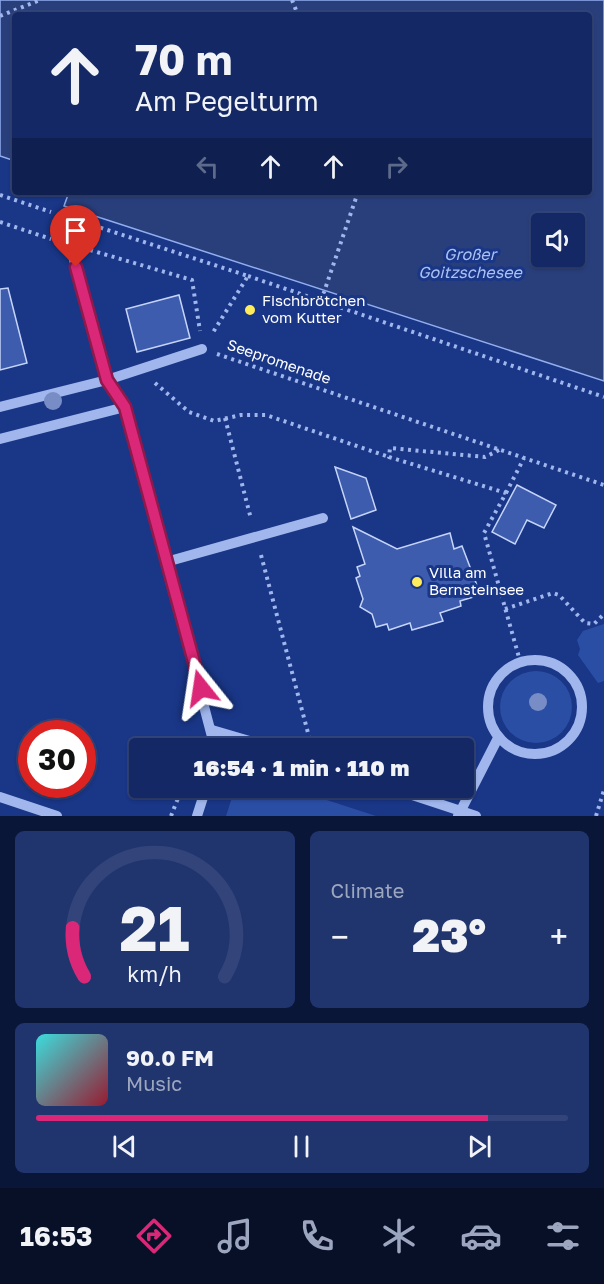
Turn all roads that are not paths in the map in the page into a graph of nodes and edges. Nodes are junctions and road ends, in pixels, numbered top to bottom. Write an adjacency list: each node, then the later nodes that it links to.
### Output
1 (66, 217): 3 (street)
2 (202, 349): 3 (street)
3 (107, 380): 4 (street); 5 (street)
4 (0, 407)
5 (125, 407): 6 (street); 8 (street)
6 (0, 439)
7 (323, 518): 8 (street)
8 (166, 562): 9 (street)
9 (212, 730): 10 (street); 11 (street)
10 (214, 738)
11 (239, 738)
12 (498, 738): 12 (street); 16 (street)
13 (0, 796): 17 (street)
14 (204, 798): 18 (street)
15 (417, 798): 16 (street)
16 (459, 814): 19 (street)
17 (57, 816)
18 (198, 816)
19 (476, 816)

